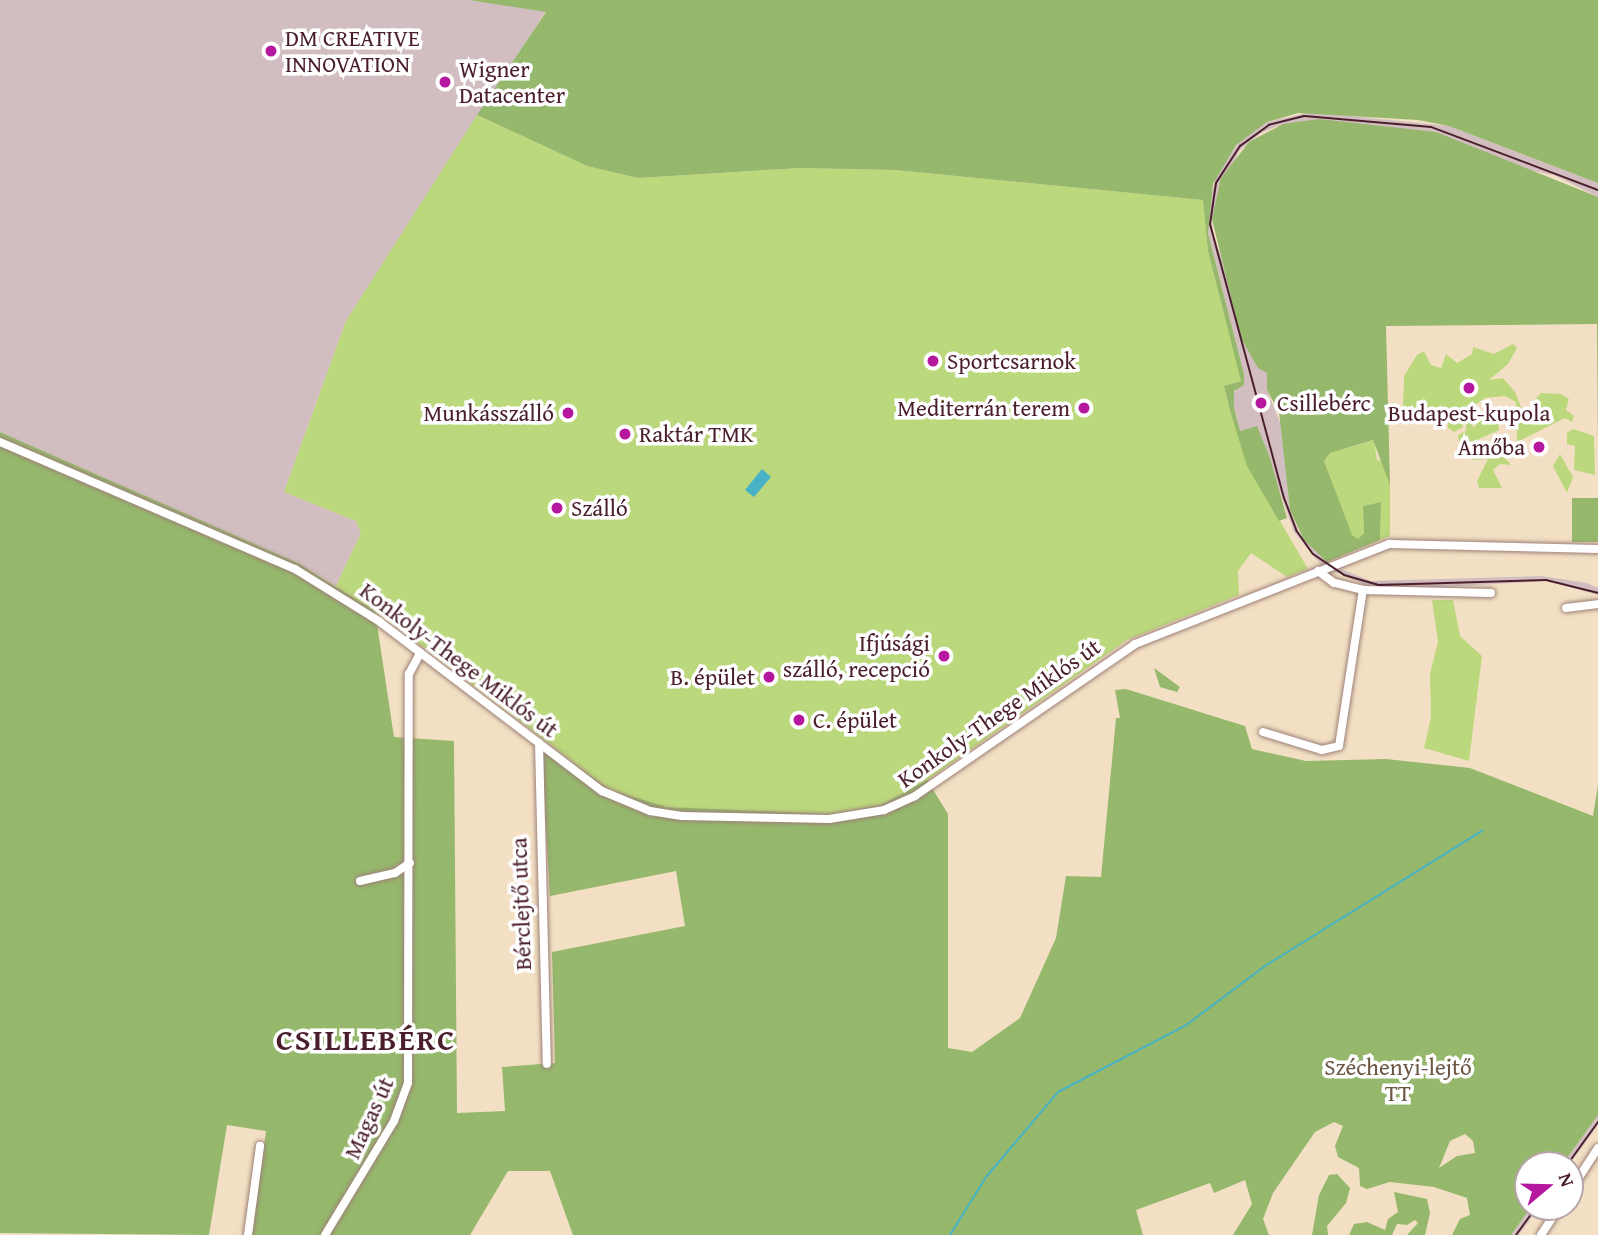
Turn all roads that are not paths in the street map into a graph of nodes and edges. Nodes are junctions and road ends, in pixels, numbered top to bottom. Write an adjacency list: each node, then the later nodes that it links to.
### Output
1 (0, 442): 8 (street, Konkoly-Thege Miklós út)
2 (1598, 549): 3 (street, Konkoly-Thege Miklós út)
3 (1318, 571): 4 (street); 10 (street, Konkoly-Thege Miklós út)
4 (1363, 590): 5 (street); 9 (street)
5 (1491, 593)
6 (1598, 604): 7 (street)
7 (1566, 608)
8 (420, 653): 10 (street, Konkoly-Thege Miklós út); 11 (street, Magas út)
9 (1263, 732)
10 (539, 743): 15 (street, Bérclejtő utca)
11 (411, 863): 12 (street); 13 (street, Magas út)
12 (399, 871): 13 (street); 14 (street)
13 (411, 879): 20 (street, Magas út)
14 (360, 881)
15 (547, 1064)
16 (260, 1146): 19 (street)
17 (1598, 1147): 18 (street)
18 (1584, 1169)
19 (248, 1235)
20 (325, 1235)

